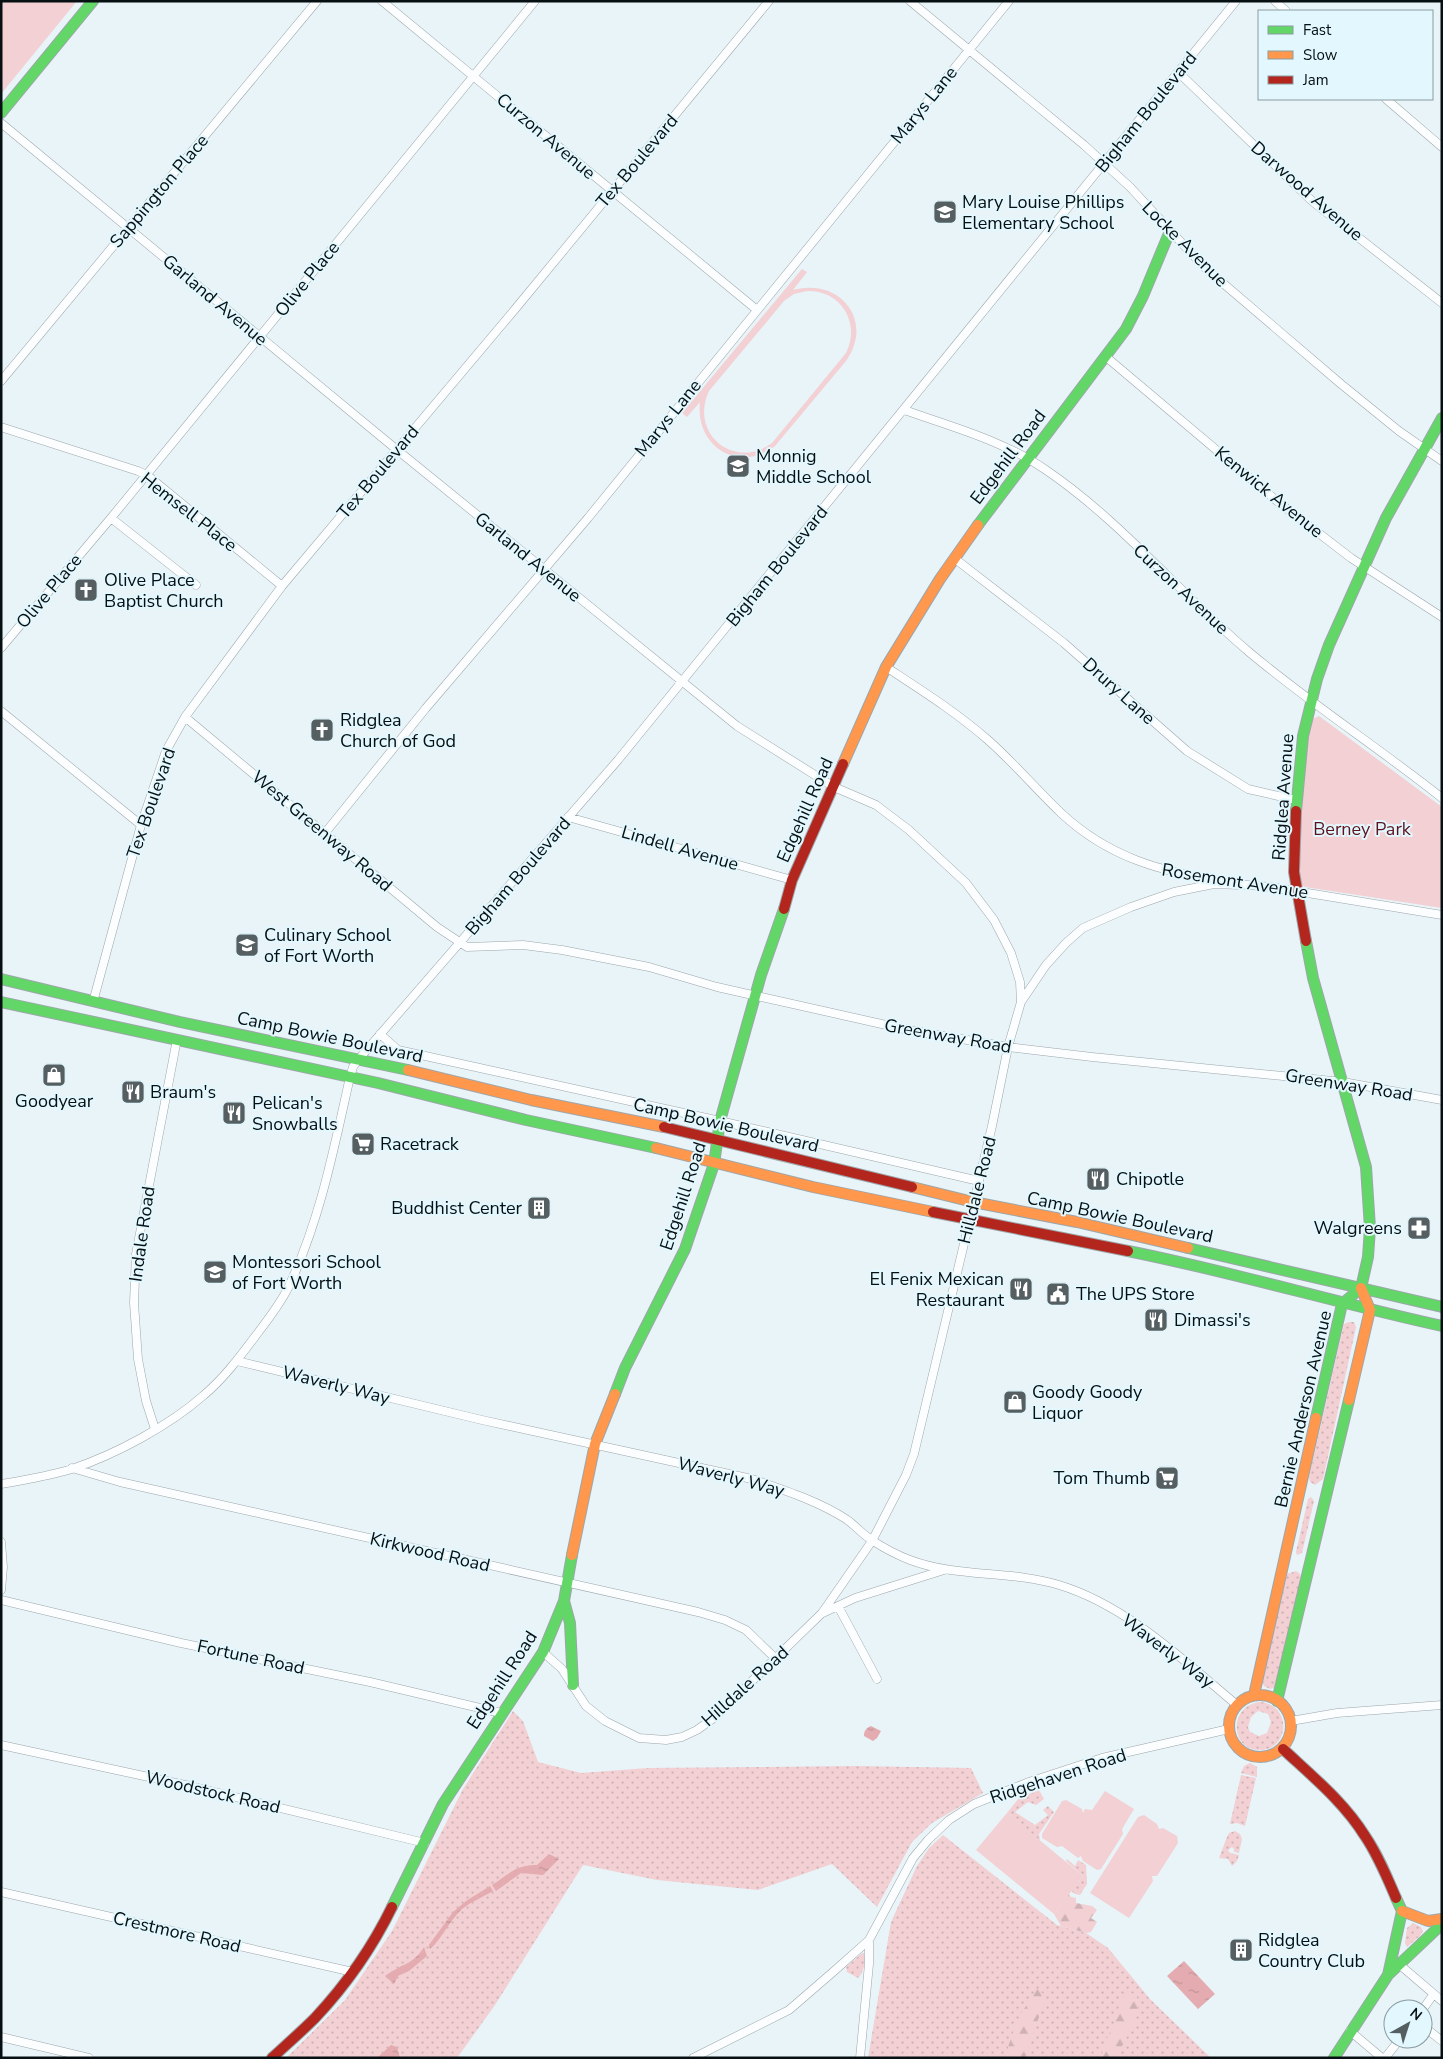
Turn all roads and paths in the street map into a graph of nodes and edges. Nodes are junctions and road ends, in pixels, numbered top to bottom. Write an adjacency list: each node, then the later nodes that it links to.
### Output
1 (93, 1): 15 (street)
2 (317, 1): 20 (street, Sappington Place)
3 (382, 1): 13 (street, Curzon Avenue)
4 (535, 1): 13 (street, Olive Place)
5 (769, 1): 19 (street, Tex Boulevard)
6 (910, 1): 11 (street, Locke Avenue)
7 (1008, 1): 11 (street, Marys Lane)
8 (1236, 1): 12 (street, Bigham Boulevard)
9 (1274, 1): 10 (street)
10 (1285, 10)
11 (970, 49): 18 (street, Locke Avenue); 23 (street, Marys Lane)
12 (1178, 72): 18 (street, Bigham Boulevard); 22 (street, Darwood Avenue)
13 (473, 76): 19 (street, Curzon Avenue); 24 (street, Olive Place)
14 (1387, 100): 17 (street)
15 (1, 113)
16 (1, 123): 20 (street, Garland Avenue)
17 (1442, 147)
18 (1104, 163): 21 (street, Locke Avenue); 27 (street, Bigham Boulevard)
19 (612, 190): 23 (street, Curzon Avenue); 30 (street, Tex Boulevard)
20 (128, 227): 24 (street, Garland Avenue); 26 (street, Sappington Place)
21 (1170, 231): 25 (street, Edgehill Road); 31 (street, Locke Avenue)
22 (1442, 303)
23 (757, 310): 38 (street, Marys Lane)
24 (260, 337): 30 (street, Garland Avenue); 34 (street, Olive Place)
25 (1105, 356): 32 (street, Edgehill Road); 37 (street, Kenwick Avenue)
26 (1, 382)
27 (904, 410): 32 (street, Curzon Avenue); 44 (street, Bigham Boulevard)
28 (1442, 418): 31 (street, Ridglea Avenue)
29 (1, 427): 34 (street, Hemsell Place)
30 (396, 449): 38 (street, Garland Avenue); 40 (street, Tex Boulevard)
31 (1424, 449): 33 (street, Locke Avenue); 37 (street, Ridglea Avenue)
32 (1027, 459): 36 (street, Edgehill Road); 45 (street, Curzon Avenue)
33 (1442, 461)
34 (146, 475): 35 (street, Olive Place); 40 (street, Hemsell Place)
35 (111, 518): 39 (street); 42 (street, Olive Place)
36 (954, 558): 43 (street, Edgehill Road); 50 (street, Drury Lane)
37 (1364, 566): 41 (street, Kenwick Avenue); 45 (street, Ridglea Avenue)
38 (544, 570): 44 (street, Garland Avenue); 53 (street, Marys Lane)
39 (196, 585)
40 (282, 586): 47 (street, Tex Boulevard)
41 (1442, 617)
42 (1, 648)
43 (886, 667): 48 (street, Edgehill Road); 55 (street, Rosemont Avenue)
44 (682, 682): 48 (street, Garland Avenue); 51 (street, Bigham Boulevard)
45 (1311, 701): 49 (street, Curzon Avenue); 50 (street, Ridglea Avenue)
46 (1, 711): 52 (street)
47 (185, 717): 52 (street, Tex Boulevard); 53 (street, West Greenway Road)
48 (834, 787): 54 (street, Edgehill Road); 63 (street, Garland Avenue)
49 (1442, 798)
50 (1296, 800): 56 (street, Ridglea Avenue)
51 (568, 817): 54 (street, Lindell Avenue); 58 (street, Bigham Boulevard)
52 (141, 825): 62 (street, Tex Boulevard)
53 (325, 833): 58 (street, West Greenway Road)
54 (792, 880): 60 (street, Edgehill Road)
55 (1241, 886): 56 (street, Rosemont Avenue); 63 (street, Hilldale Road)
56 (1297, 891): 57 (street, Rosemont Avenue); 71 (street, Ridglea Avenue)
57 (1442, 915)
58 (460, 943): 60 (street, Greenway Road); 66 (street, Bigham Boulevard)
59 (1, 979): 62 (street, Camp Bowie Boulevard)
60 (756, 996): 68 (street, Greenway Road); 75 (street, Edgehill Road)
61 (1, 1002): 64 (street, Camp Bowie Boulevard)
62 (93, 1002): 64 (street); 65 (street, Camp Bowie Boulevard)
63 (1021, 1002): 68 (street, Hilldale Road)
64 (89, 1020): 67 (street, Camp Bowie Boulevard)
65 (180, 1022): 67 (street); 69 (street, Camp Bowie Boulevard)
66 (380, 1034): 69 (street, Bigham Boulevard); 75 (street)
67 (177, 1039): 70 (street, Camp Bowie Boulevard); 89 (street, Indale Road)
68 (1008, 1047): 71 (street, Greenway Road); 78 (street, Hilldale Road)
69 (358, 1060): 70 (street, Bigham Boulevard); 72 (street, Camp Bowie Boulevard)
70 (350, 1077): 74 (street, Camp Bowie Boulevard); 88 (street, Bigham Boulevard)
71 (1343, 1082): 73 (street, Greenway Road); 83 (street, Ridglea Avenue)
72 (531, 1100): 74 (street); 76 (street, Camp Bowie Boulevard)
73 (1442, 1100)
74 (526, 1120): 77 (street, Camp Bowie Boulevard)
75 (720, 1121): 76 (street, Edgehill Road); 78 (street)
76 (718, 1139): 77 (street, Edgehill Road); 79 (street, Camp Bowie Boulevard)
77 (714, 1164): 80 (street, Camp Bowie Boulevard); 90 (street, Edgehill Road)
78 (979, 1181): 79 (street, Hilldale Road)
79 (973, 1202): 80 (street, Hilldale Road); 81 (street, Camp Bowie Boulevard)
80 (969, 1220): 82 (street, Camp Bowie Boulevard); 93 (street, Hilldale Road)
81 (1189, 1248): 82 (street); 83 (street, Camp Bowie Boulevard)
82 (1137, 1252): 84 (street, Camp Bowie Boulevard)
83 (1361, 1288): 84 (street, Bernie Anderson Avenue); 85 (street, Camp Bowie Boulevard); 86 (street)
84 (1342, 1304): 86 (street, Camp Bowie Boulevard); 106 (street, Bernie Anderson Avenue)
85 (1442, 1307)
86 (1370, 1310): 87 (street, Camp Bowie Boulevard); 107 (street)
87 (1442, 1326)
88 (237, 1361): 89 (street, Bigham Boulevard); 90 (street, Waverly Way)
89 (155, 1430): 91 (street, Bigham Boulevard)
90 (595, 1444): 93 (street, Waverly Way); 96 (street, Edgehill Road)
91 (72, 1468): 92 (street, Bigham Boulevard); 96 (street, Kirkwood Road)
92 (1, 1484)
93 (872, 1541): 95 (street, Waverly Way); 101 (street, Hilldale Road)
94 (1, 1542): 97 (street)
95 (944, 1570): 100 (street, Hilldale Road); 108 (street, Waverly Way)
96 (567, 1582): 99 (street, Edgehill Road); 103 (street, Kirkwood Road)
97 (1, 1590)
98 (1, 1600): 110 (street, Fortune Road)
99 (564, 1601): 102 (street, Edgehill Road); 105 (street)
100 (838, 1606): 101 (street, Hilldale Road); 104 (street)
101 (822, 1613): 103 (street, Hilldale Road)
102 (543, 1652): 105 (street, Hilldale Road); 110 (street, Edgehill Road)
103 (776, 1659): 105 (street, Hilldale Road)
104 (877, 1679)
105 (572, 1685)
106 (1254, 1695): 107 (street); 108 (street)
107 (1277, 1701): 111 (street)
108 (1237, 1705): 112 (street)
109 (1442, 1705): 111 (street)
110 (500, 1713): 115 (street, Edgehill Road)
111 (1291, 1721): 114 (street)
112 (1229, 1729): 114 (street); 120 (street, Ridgehaven Road)
113 (1, 1744): 115 (street, Woodstock Road)
114 (1283, 1749): 117 (street)
115 (425, 1843): 122 (street, Edgehill Road)
116 (1, 1892): 122 (street, Crestmore Road)
117 (1402, 1911): 118 (street); 123 (street)
118 (1442, 1919)
119 (1442, 1924): 121 (street)
120 (869, 1940): 131 (street, Ridgehaven Road); 132 (street)
121 (1400, 1966): 123 (street); 124 (street)
122 (353, 1972): 130 (street, Edgehill Road)
123 (1388, 1975): 127 (street)
124 (1434, 1995): 125 (street); 126 (street)
125 (1431, 1999)
126 (1442, 2002)
127 (1350, 2031): 133 (street); 134 (street)
128 (1, 2037): 129 (street)
129 (89, 2058)
130 (272, 2058)
131 (693, 2058)
132 (860, 2058)
133 (1334, 2058)
134 (1384, 2058)

